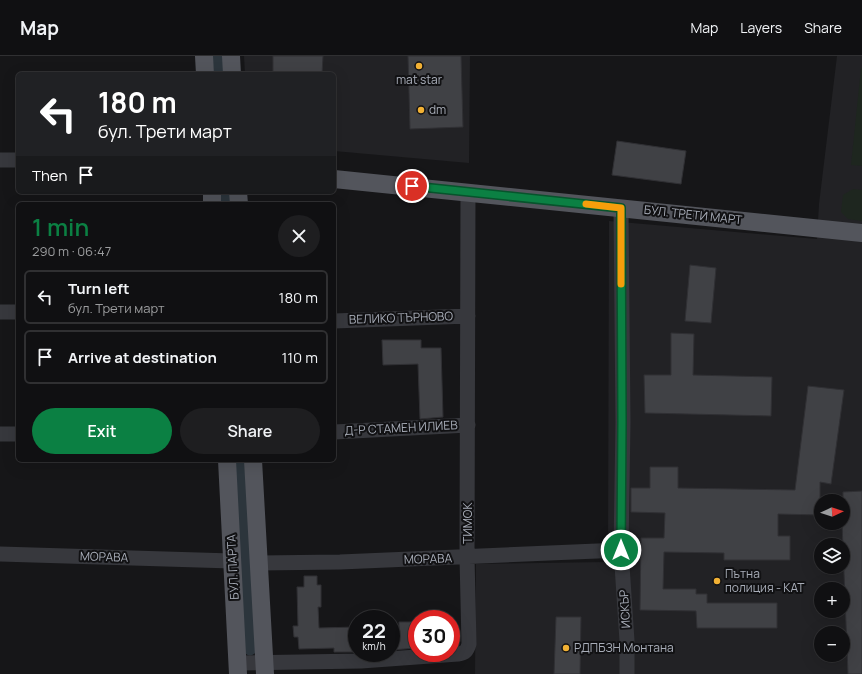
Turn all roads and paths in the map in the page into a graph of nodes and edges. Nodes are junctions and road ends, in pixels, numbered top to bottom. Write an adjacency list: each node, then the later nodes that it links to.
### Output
1 (204, 56): 3 (main road)
2 (231, 56): 4 (main road)
3 (205, 72)
4 (232, 72)
5 (0, 160): 6 (street)
6 (16, 160)
7 (336, 179): 8 (main road, БУЛ. ТРЕТИ МАРТ)
8 (468, 192): 9 (main road, БУЛ. ТРЕТИ МАРТ); 13 (street, ТИМОК)
9 (621, 208): 10 (main road, БУЛ. ТРЕТИ МАРТ); 21 (street, ИСКЪР)
10 (862, 233)
11 (0, 312): 12 (street)
12 (16, 312)
13 (468, 316): 14 (street, ВЕЛИКО ТЪРНОВО); 15 (street, ТИМОК)
14 (336, 321)
15 (468, 425): 16 (street, Д-Р СТАМЕН ИЛИЕВ); 23 (street, ТИМОК)
16 (336, 432)
17 (0, 434): 18 (street)
18 (16, 434)
19 (227, 462): 24 (main road, БУЛ. ПАРТА)
20 (253, 462): 25 (main road)
21 (621, 550): 23 (street, МОРАВА); 28 (street, ИСКЪР)
22 (0, 554): 24 (street, МОРАВА)
23 (467, 557): 25 (street, МОРАВА); 27 (street, ТИМОК)
24 (232, 560): 26 (main road, БУЛ. ПАРТА)
25 (259, 563): 27 (main road)
26 (238, 668): 27 (street)
27 (265, 668)
28 (627, 674)

